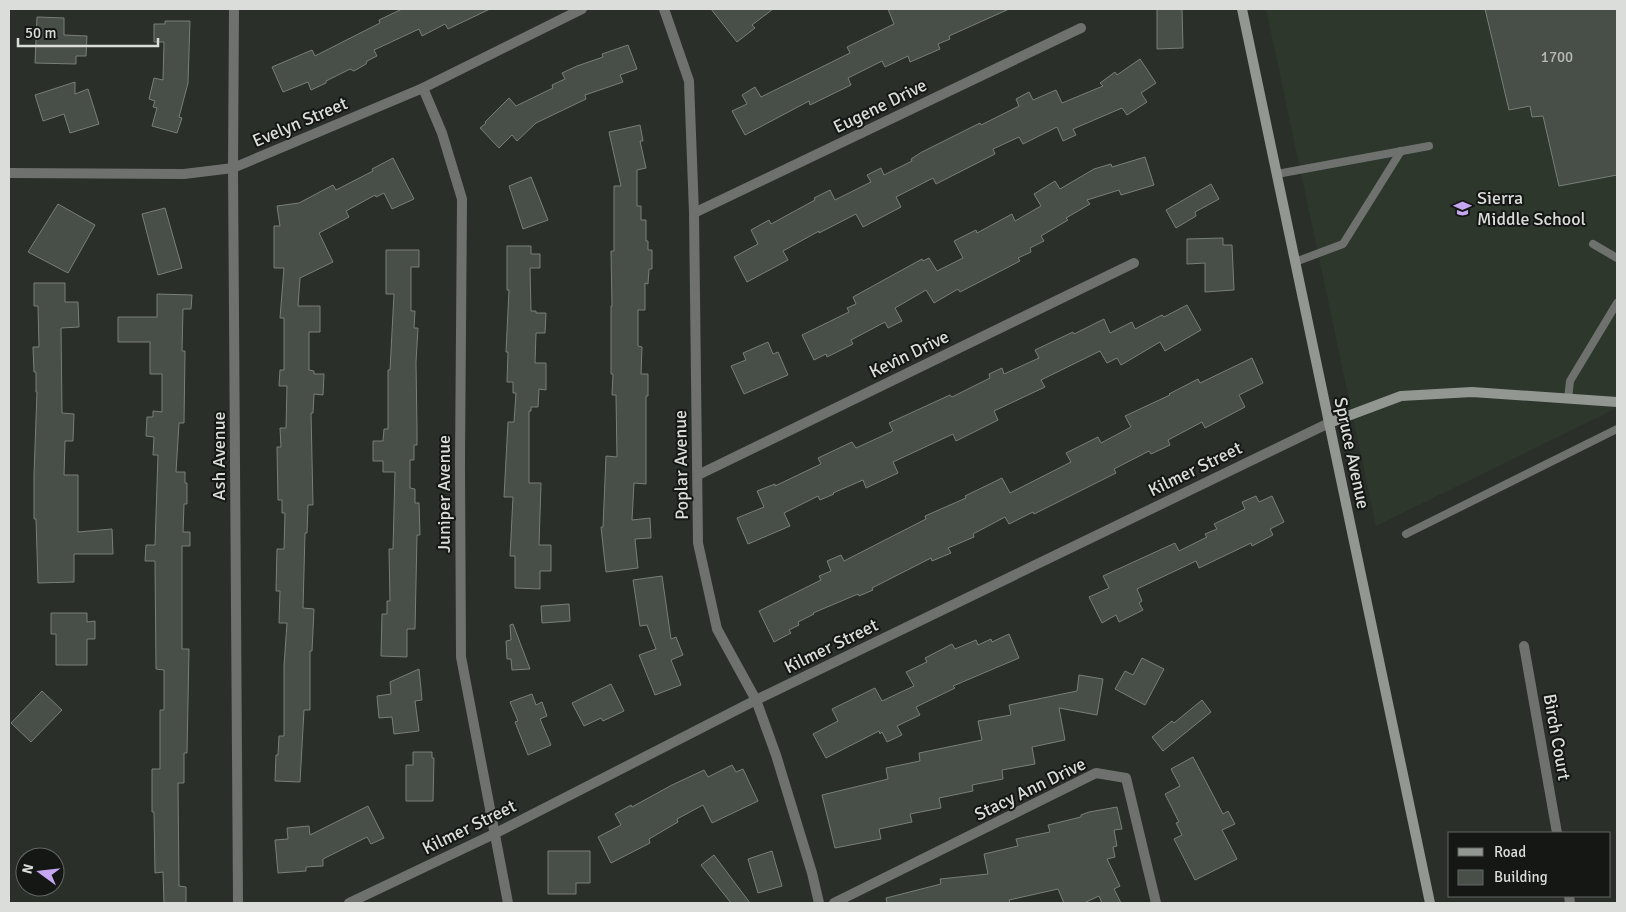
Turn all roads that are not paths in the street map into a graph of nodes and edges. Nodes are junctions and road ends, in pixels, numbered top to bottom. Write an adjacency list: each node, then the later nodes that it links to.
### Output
1 (234, 9): 9 (street, Ash Avenue)
2 (582, 9): 6 (street, Evelyn Street)
3 (664, 9): 12 (street, Poplar Avenue)
4 (1242, 9): 11 (main road, Spruce Avenue)
5 (1080, 28): 12 (street, Eugene Drive)
6 (423, 88): 9 (street, Evelyn Street); 27 (street, Juniper Avenue)
7 (1429, 146): 8 (lane)
8 (1401, 151): 11 (lane); 16 (lane)
9 (233, 168): 10 (street, Evelyn Street); 28 (street, Ash Avenue)
10 (9, 174)
11 (1277, 174): 16 (main road, Spruce Avenue)
12 (694, 213): 22 (street, Poplar Avenue)
13 (1593, 244): 14 (lane)
14 (1617, 258)
15 (1134, 262): 22 (street, Kevin Drive)
16 (1295, 262): 20 (main road, Spruce Avenue)
17 (1617, 303): 18 (lane)
18 (1568, 399): 19 (main road); 20 (main road)
19 (1617, 402)
20 (1329, 423): 25 (street, Kilmer Street); 34 (main road, Spruce Avenue)
21 (1617, 429): 23 (lane)
22 (698, 475): 25 (street, Poplar Avenue)
23 (1406, 534)
24 (1524, 646): 26 (street, Birch Court)
25 (756, 700): 27 (street, Kilmer Street); 31 (street, Poplar Avenue)
26 (1557, 832)
27 (494, 834): 29 (street, Kilmer Street); 30 (street, Juniper Avenue)
28 (238, 903)
29 (349, 903)
30 (508, 903)
31 (820, 903)
32 (834, 903): 33 (street, Stacy Ann Drive)
33 (1156, 903)
34 (1430, 903)

